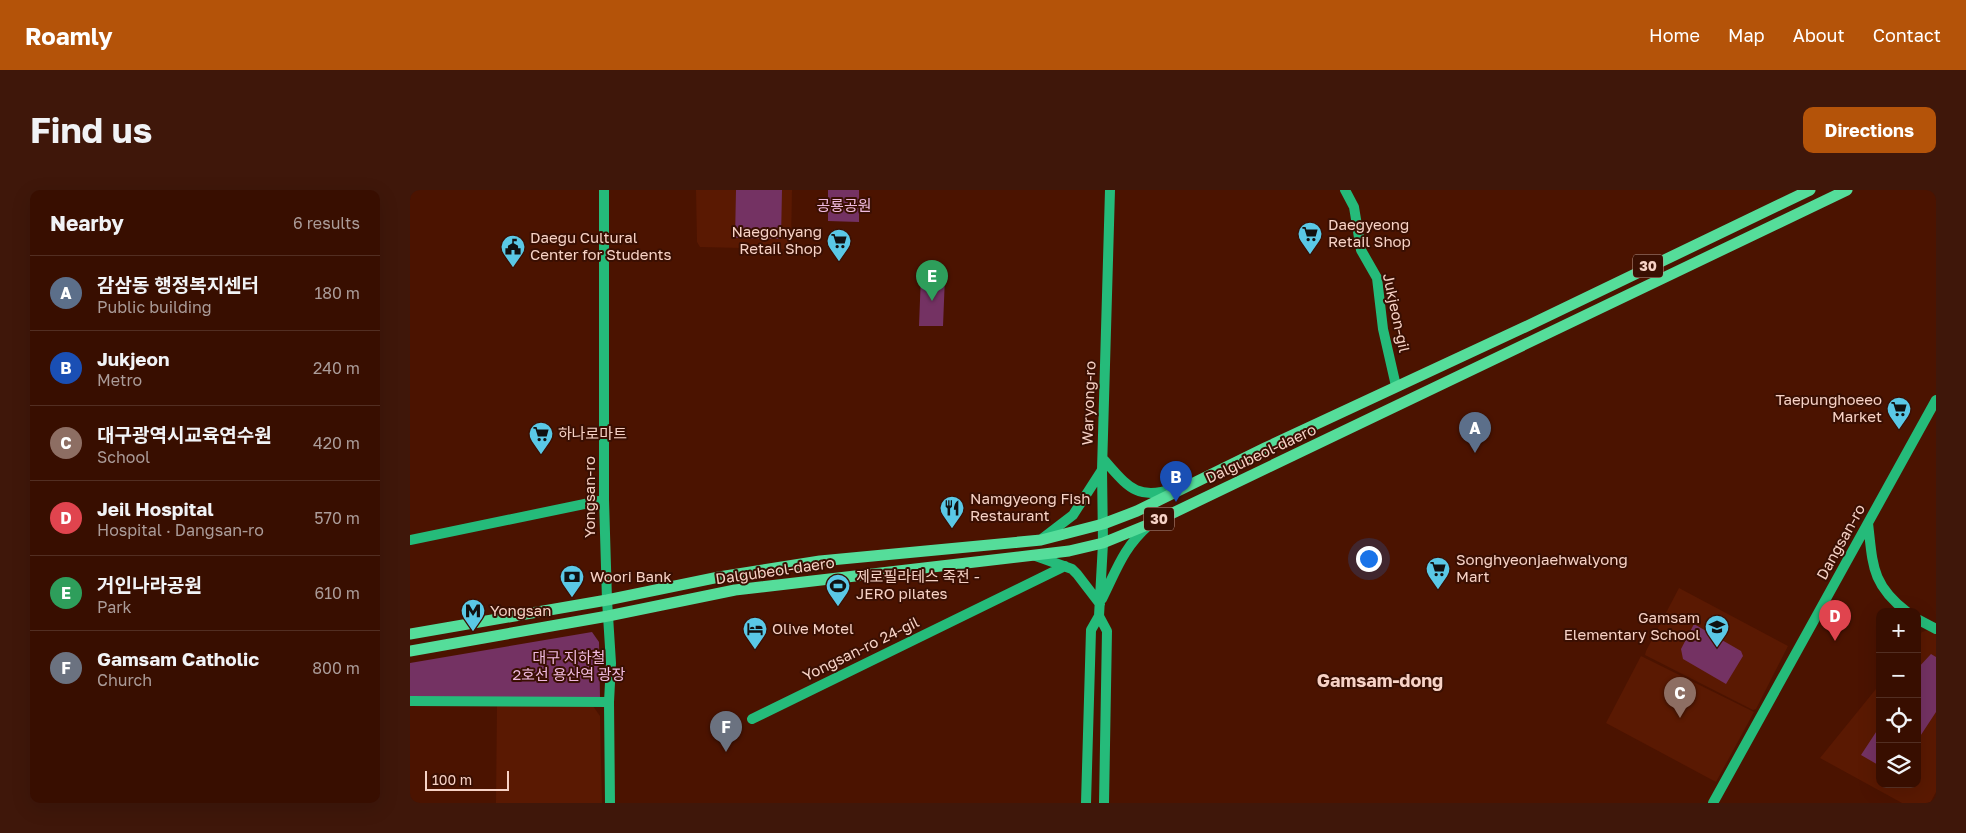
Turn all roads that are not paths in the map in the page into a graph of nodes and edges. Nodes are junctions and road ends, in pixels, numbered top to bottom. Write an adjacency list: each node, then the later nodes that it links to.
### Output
1 (604, 190): 12 (main road, Yongsan-ro)
2 (1110, 190): 10 (main road, Waryong-ro)
3 (1345, 190): 7 (main road, Jukjeon-gil)
4 (1810, 190): 6 (main road, Dalgubeol-daero / 30)
5 (1847, 190): 8 (main road, Dalgubeol-daero / 30)
6 (1444, 364): 7 (main road, Dalgubeol-daero / 30); 8 (main road)
7 (1396, 386): 11 (main road, Dalgubeol-daero / 30)
8 (1434, 388): 13 (main road, Dalgubeol-daero / 30)
9 (1936, 400): 14 (main road, Dangsan-ro)
10 (1103, 464): 11 (main road); 15 (main road, Waryong-ro); 17 (main road)
11 (1186, 485): 15 (main road, Dalgubeol-daero / 30)
12 (604, 500): 16 (main road); 21 (main road, Yongsan-ro)
13 (1152, 523): 18 (main road, Dalgubeol-daero / 30); 22 (main road)
14 (1868, 523): 23 (main road); 36 (main road, Dangsan-ro)
15 (1103, 524): 17 (main road, Dalgubeol-daero / 30); 18 (main road, Waryong-ro)
16 (410, 540)
17 (1041, 540): 21 (main road, Dalgubeol-daero / 30)
18 (1103, 542): 19 (main road, Dalgubeol-daero / 30); 22 (main road, Waryong-ro)
19 (1033, 555): 20 (main road); 24 (main road, Dalgubeol-daero / 30)
20 (1065, 566): 22 (main road); 32 (main road, Yongsan-ro 24-gil)
21 (607, 600): 24 (main road, Yongsan-ro); 28 (main road, Dalgubeol-daero / 30)
22 (1100, 604): 25 (main road, Waryong-ro)
23 (1902, 608)
24 (608, 616): 29 (main road, Dalgubeol-daero / 30); 31 (main road, Yongsan-ro)
25 (1099, 616): 34 (main road, Waryong-ro); 35 (main road, Waryong-ro)
26 (1921, 621): 27 (main road)
27 (1936, 629)
28 (410, 634)
29 (410, 651)
30 (410, 701): 31 (main road)
31 (609, 702): 33 (main road, Yongsan-ro)
32 (752, 719)
33 (610, 803)
34 (1086, 803)
35 (1104, 803)
36 (1713, 803)

